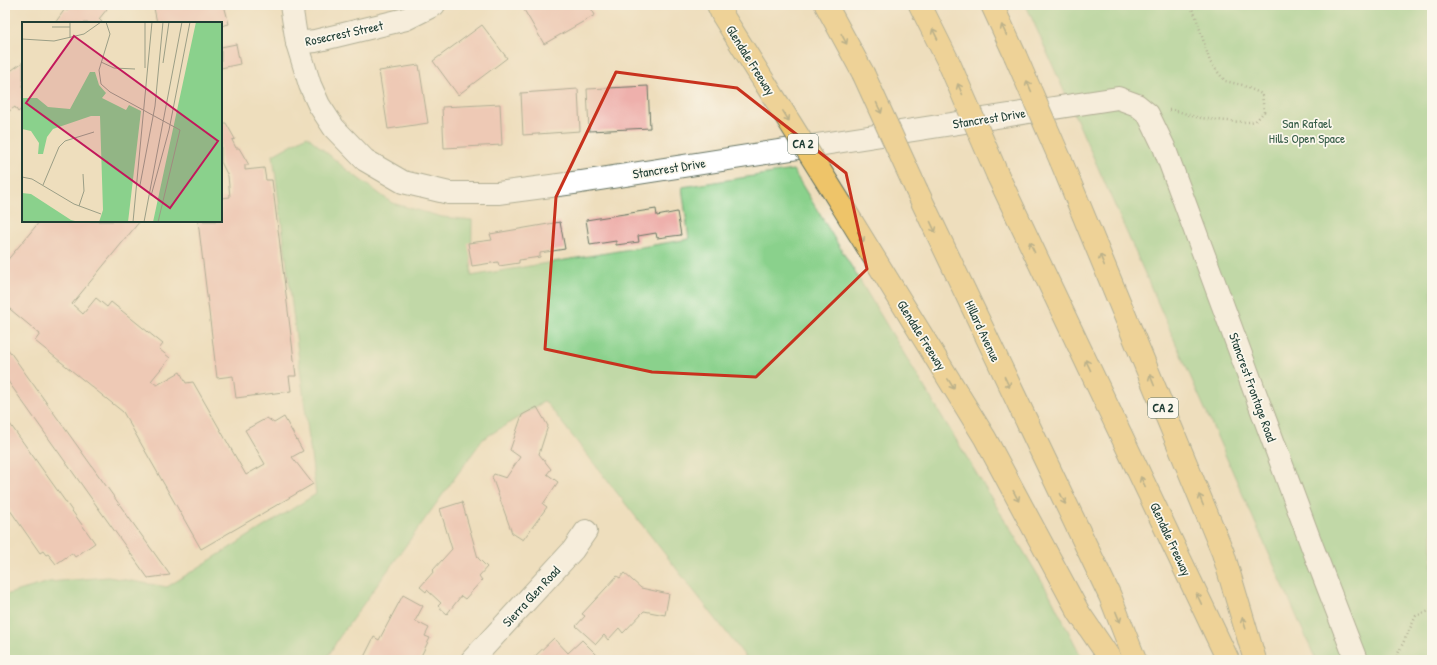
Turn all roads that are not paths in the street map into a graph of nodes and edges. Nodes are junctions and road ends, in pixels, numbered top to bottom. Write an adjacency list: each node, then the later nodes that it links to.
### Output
1 (291, 5): 7 (street, Stancrest Drive)
2 (434, 5): 7 (street, Rosecrest Street)
3 (826, 5): 12 (highway, Hillard Avenue, one-way to 12, bridge)
4 (920, 5): 13 (highway, Glendale Freeway, one-way to 4, bridge)
5 (992, 5): 14 (highway, CA 2, one-way to 5, bridge)
6 (718, 9): 11 (highway, Glendale Freeway / CA 2, one-way to 11, bridge)
7 (298, 43): 8 (street, Stancrest Drive)
8 (1148, 114): 15 (street, Stancrest Frontage Road)
9 (586, 531): 10 (street, Sierra Glen Road)
10 (472, 660)
11 (1111, 660)
12 (1135, 660)
13 (1228, 660)
14 (1255, 660)
15 (1356, 660)

